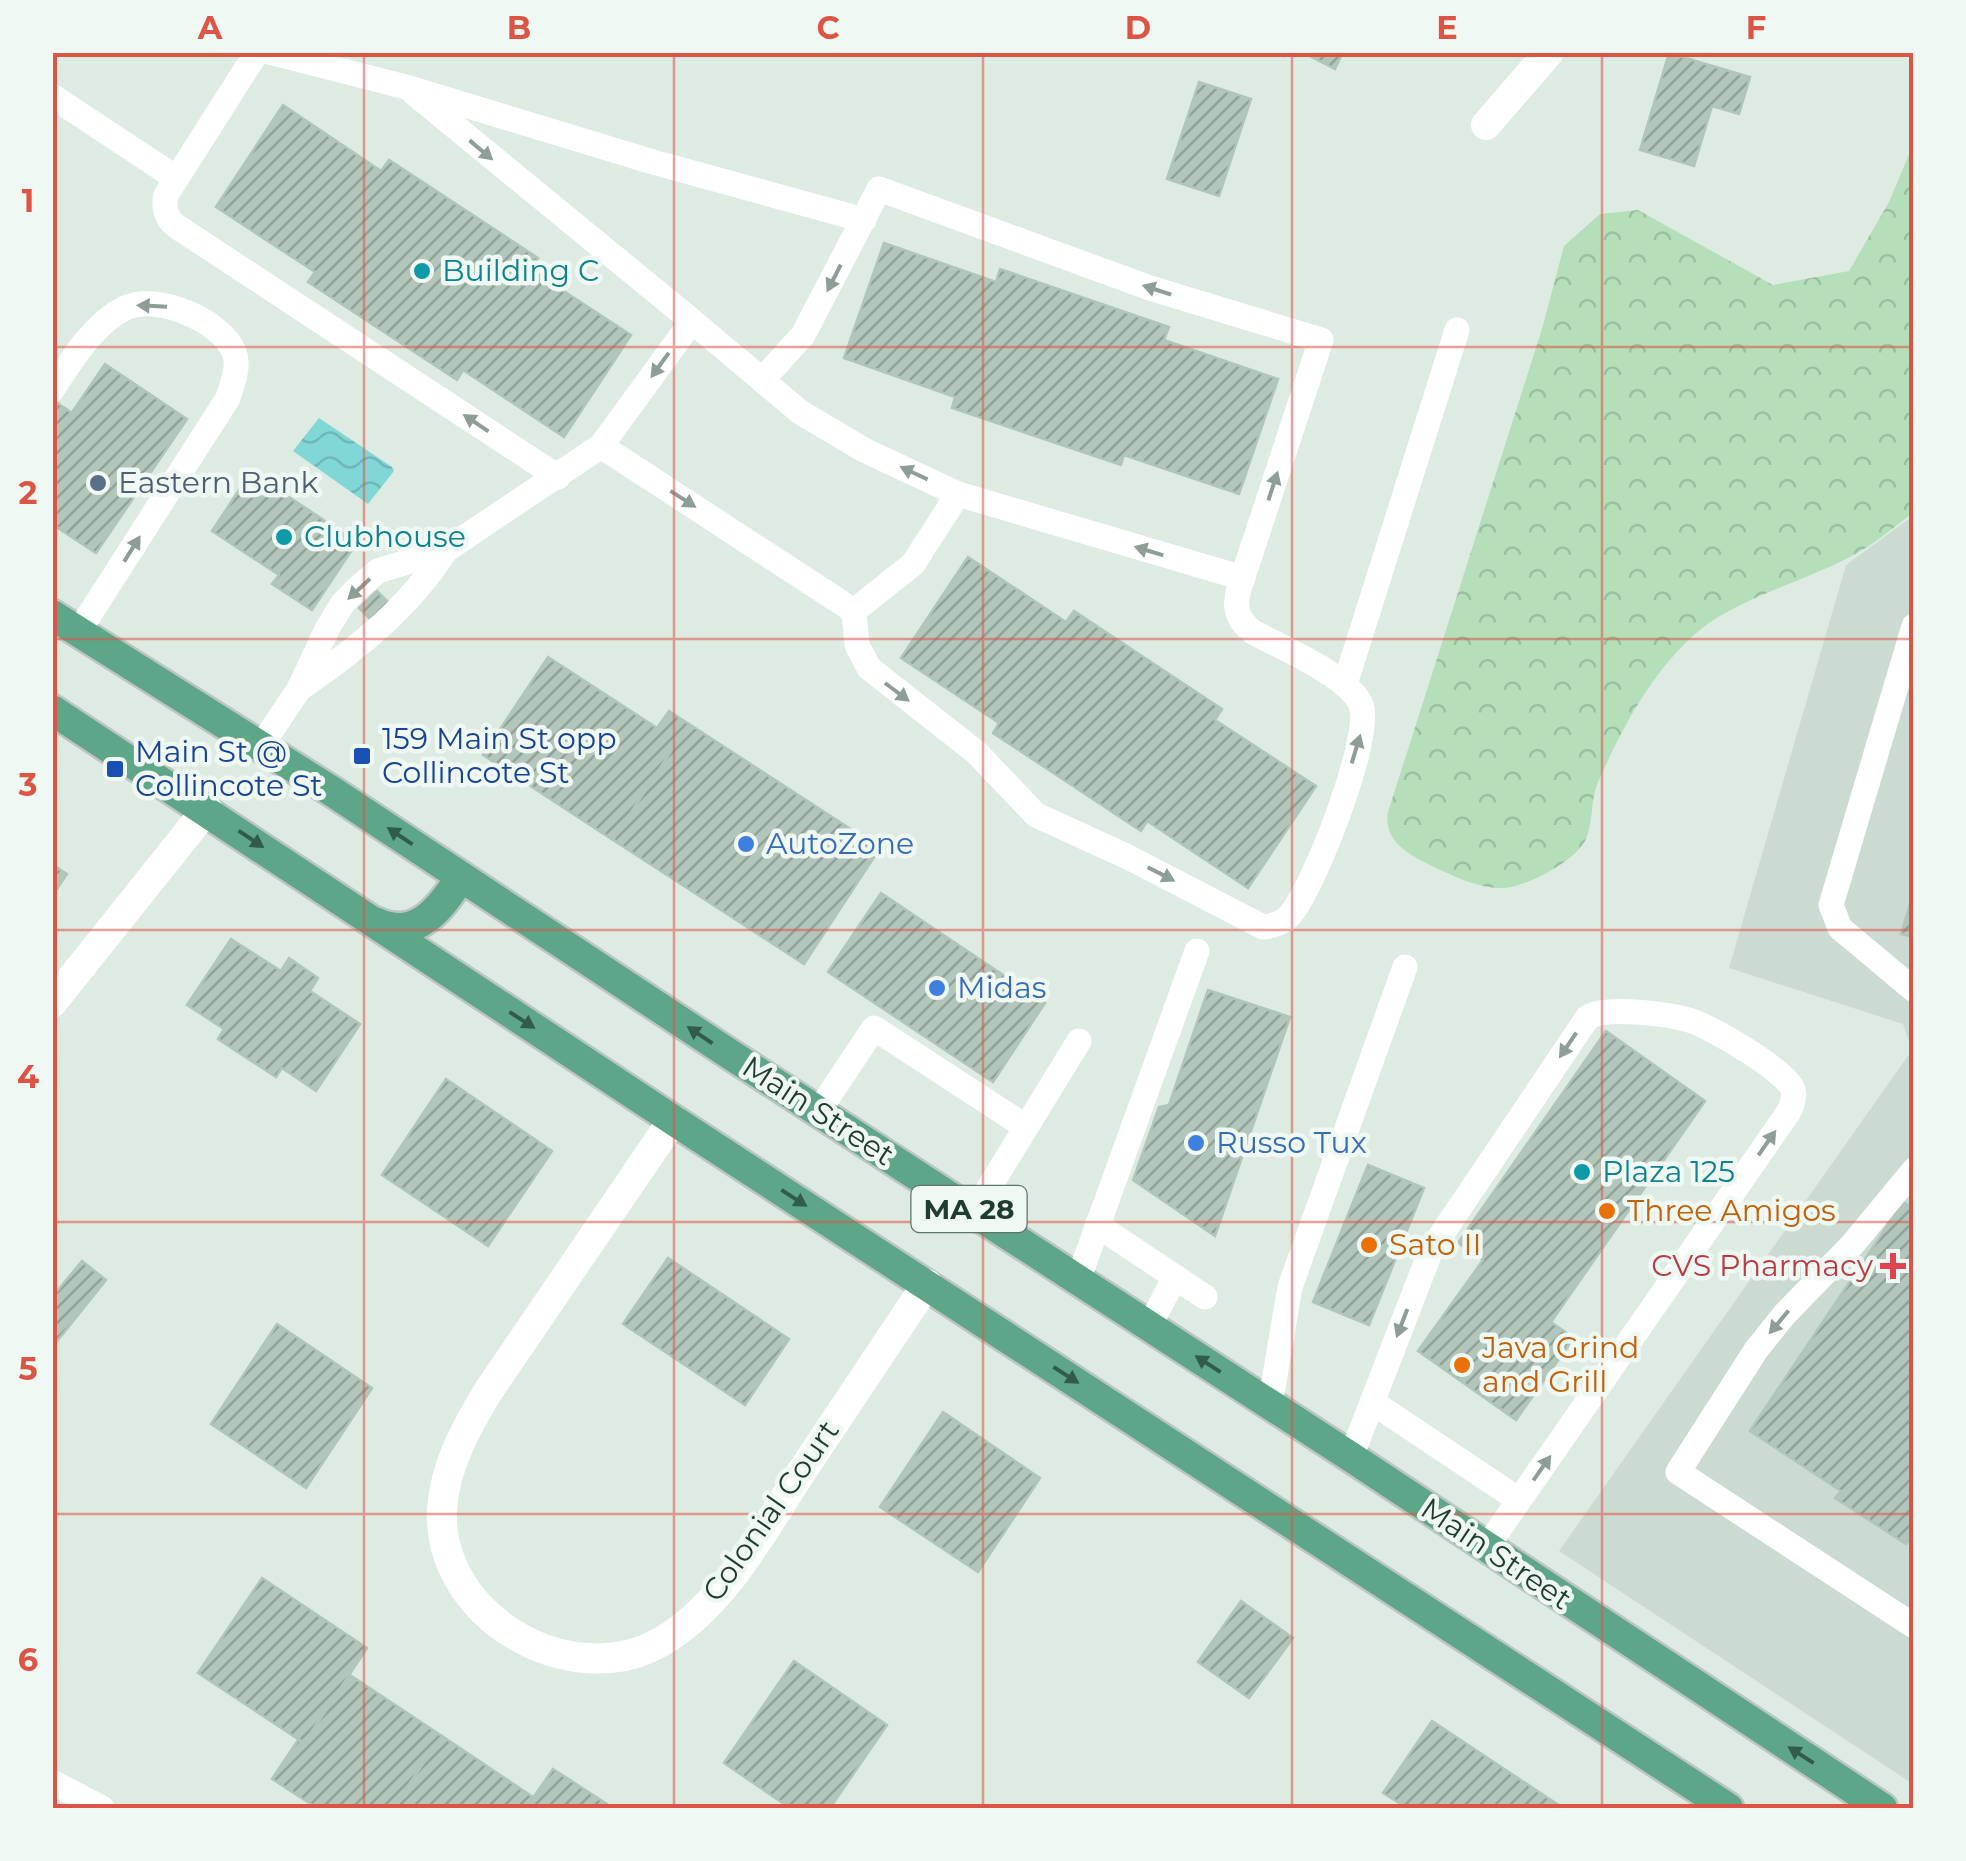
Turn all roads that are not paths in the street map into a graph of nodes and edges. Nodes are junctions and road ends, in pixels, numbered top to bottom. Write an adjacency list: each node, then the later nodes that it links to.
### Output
1 (257, 52): 7 (lane)
2 (270, 52): 4 (lane)
3 (1548, 52): 6 (street)
4 (406, 87): 8 (lane); 9 (lane, one-way to 9)
5 (52, 96): 7 (lane)
6 (1486, 125)
7 (176, 178): 14 (lane, one-way to 7)
8 (864, 220): 11 (lane, one-way to 11); 17 (lane, one-way to 8)
9 (692, 321): 11 (lane); 13 (lane, one-way to 13)
10 (1457, 330): 22 (lane)
11 (763, 378): 15 (lane, one-way to 11)
12 (52, 390): 21 (lane, one-way to 12)
13 (601, 446): 14 (lane); 18 (lane, one-way to 18)
14 (558, 477): 16 (lane)
15 (958, 494): 17 (lane, one-way to 15); 18 (lane)
16 (446, 550): 23 (lane); 23 (lane, one-way to 23)
17 (1242, 578): 22 (lane)
18 (854, 611): 22 (lane, one-way to 22)
19 (52, 614): 21 (main road, Main Street / MA 28)
20 (1914, 626): 31 (lane)
21 (80, 631): 25 (main road, Main Street / MA 28)
22 (1345, 684)
23 (299, 689): 25 (lane)
24 (52, 710): 26 (main road, MA 28)
25 (261, 746): 27 (main road, Main Street / MA 28, one-way to 25)
26 (206, 809): 28 (main road, MA 28, one-way to 28); 32 (street)
27 (461, 877): 28 (main road); 34 (main road, Main Street / MA 28, one-way to 27)
28 (365, 917): 35 (main road, MA 28, one-way to 35)
29 (1197, 951): 39 (lane)
30 (1405, 967): 46 (lane)
31 (1914, 990)
32 (52, 1002)
33 (1080, 1041): 36 (lane)
34 (818, 1112): 36 (lane); 38 (main road, Main Street / MA 28)
35 (673, 1120): 42 (main road, MA 28, one-way to 42); 42 (street, Colonial Court)
36 (1026, 1127): 38 (lane)
37 (1914, 1170): 50 (lane, one-way to 50)
38 (974, 1212): 41 (main road, Main Street / MA 28)
39 (1098, 1225): 40 (lane); 41 (lane)
40 (1176, 1276): 43 (lane); 44 (lane)
41 (1078, 1280): 44 (main road, Main Street / MA 28)
42 (926, 1284): 53 (main road, MA 28, one-way to 53)
43 (1205, 1296)
44 (1149, 1326): 46 (main road, Main Street / MA 28, one-way to 44)
45 (1372, 1402): 47 (lane); 48 (lane); 48 (lane, one-way to 45)
46 (1270, 1405): 47 (main road, Main Street / MA 28)
47 (1351, 1457): 49 (main road, Main Street / MA 28)
48 (1519, 1500): 49 (lane)
49 (1486, 1548): 54 (main road, Main Street / MA 28, one-way to 49)
50 (1914, 1626)
51 (52, 1782): 52 (lane)
52 (102, 1808)
53 (1728, 1808)
54 (1882, 1808)

